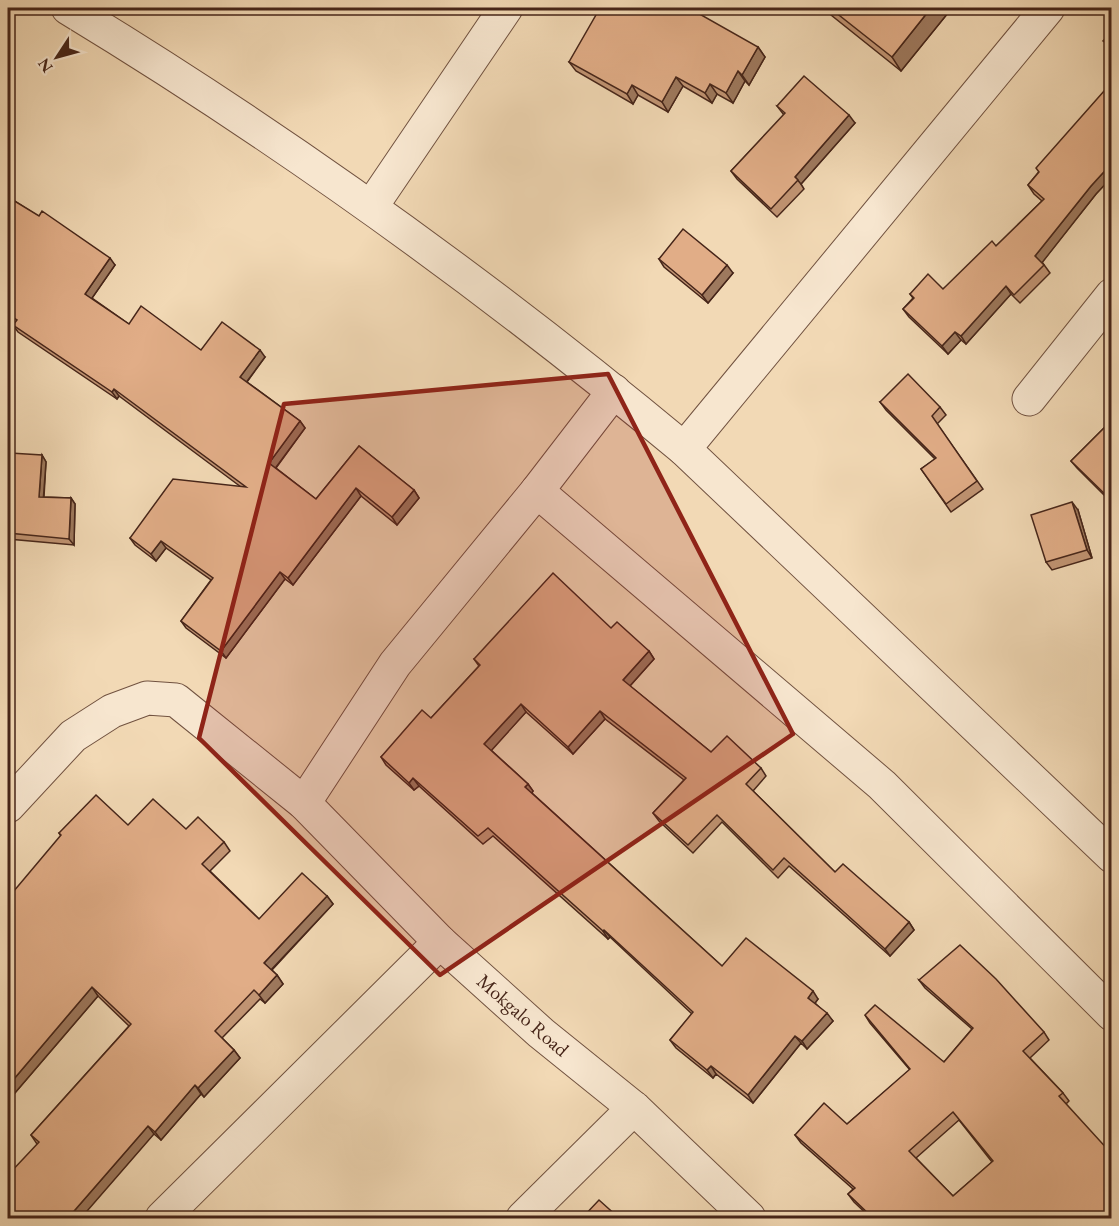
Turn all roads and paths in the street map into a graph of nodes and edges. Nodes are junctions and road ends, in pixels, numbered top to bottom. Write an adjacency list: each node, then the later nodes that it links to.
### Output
1 (68, 8): 4 (street)
2 (506, 8): 4 (street)
3 (1048, 8): 8 (street)
4 (371, 207): 6 (street)
5 (1112, 295): 7 (street)
6 (614, 391): 8 (street); 9 (street)
7 (1029, 399)
8 (684, 449): 12 (street)
9 (537, 491): 10 (street); 14 (street)
10 (304, 803): 11 (street, Mokgalo Road); 13 (street, Mokgalo Road)
11 (8, 807)
12 (1112, 856)
13 (440, 942): 15 (street, Mokgalo Road); 16 (street)
14 (1112, 1014)
15 (634, 1108): 17 (street); 18 (street, Mokgalo Road)
16 (162, 1218)
17 (523, 1218)
18 (749, 1218)

